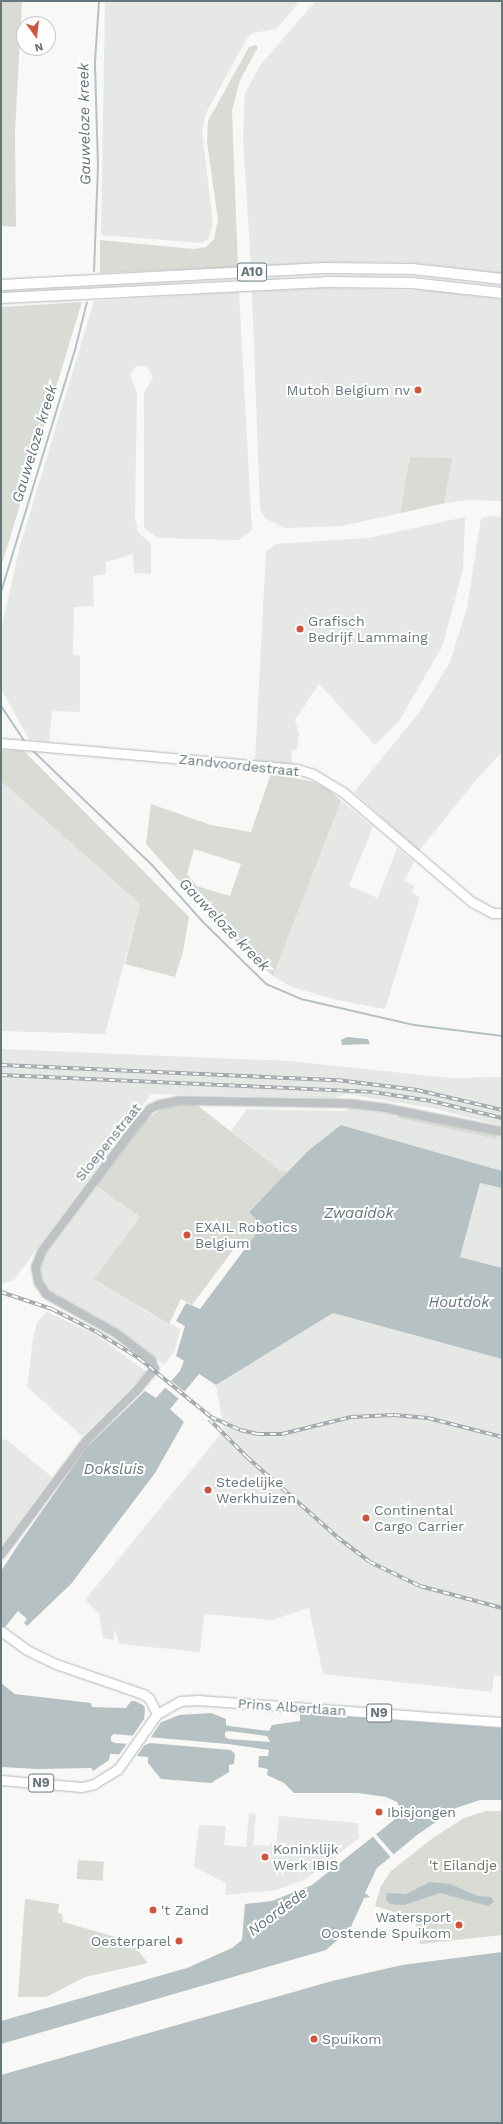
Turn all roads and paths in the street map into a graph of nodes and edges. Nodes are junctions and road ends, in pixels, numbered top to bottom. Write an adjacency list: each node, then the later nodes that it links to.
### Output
1 (502, 279): 2 (highway, A10)
2 (1, 285)
3 (502, 293): 4 (highway, A10)
4 (1, 298)
5 (1, 743): 6 (main road, Zandvoordestraat)
6 (502, 913)
7 (502, 1131): 8 (street, Sloepenstraat)
8 (1, 1554)
9 (1, 1631): 10 (main road)
10 (155, 1717): 11 (main road, Prins Albertlaan / N9); 12 (main road, Prins Albertlaan / N9)
11 (502, 1722)
12 (1, 1780)

